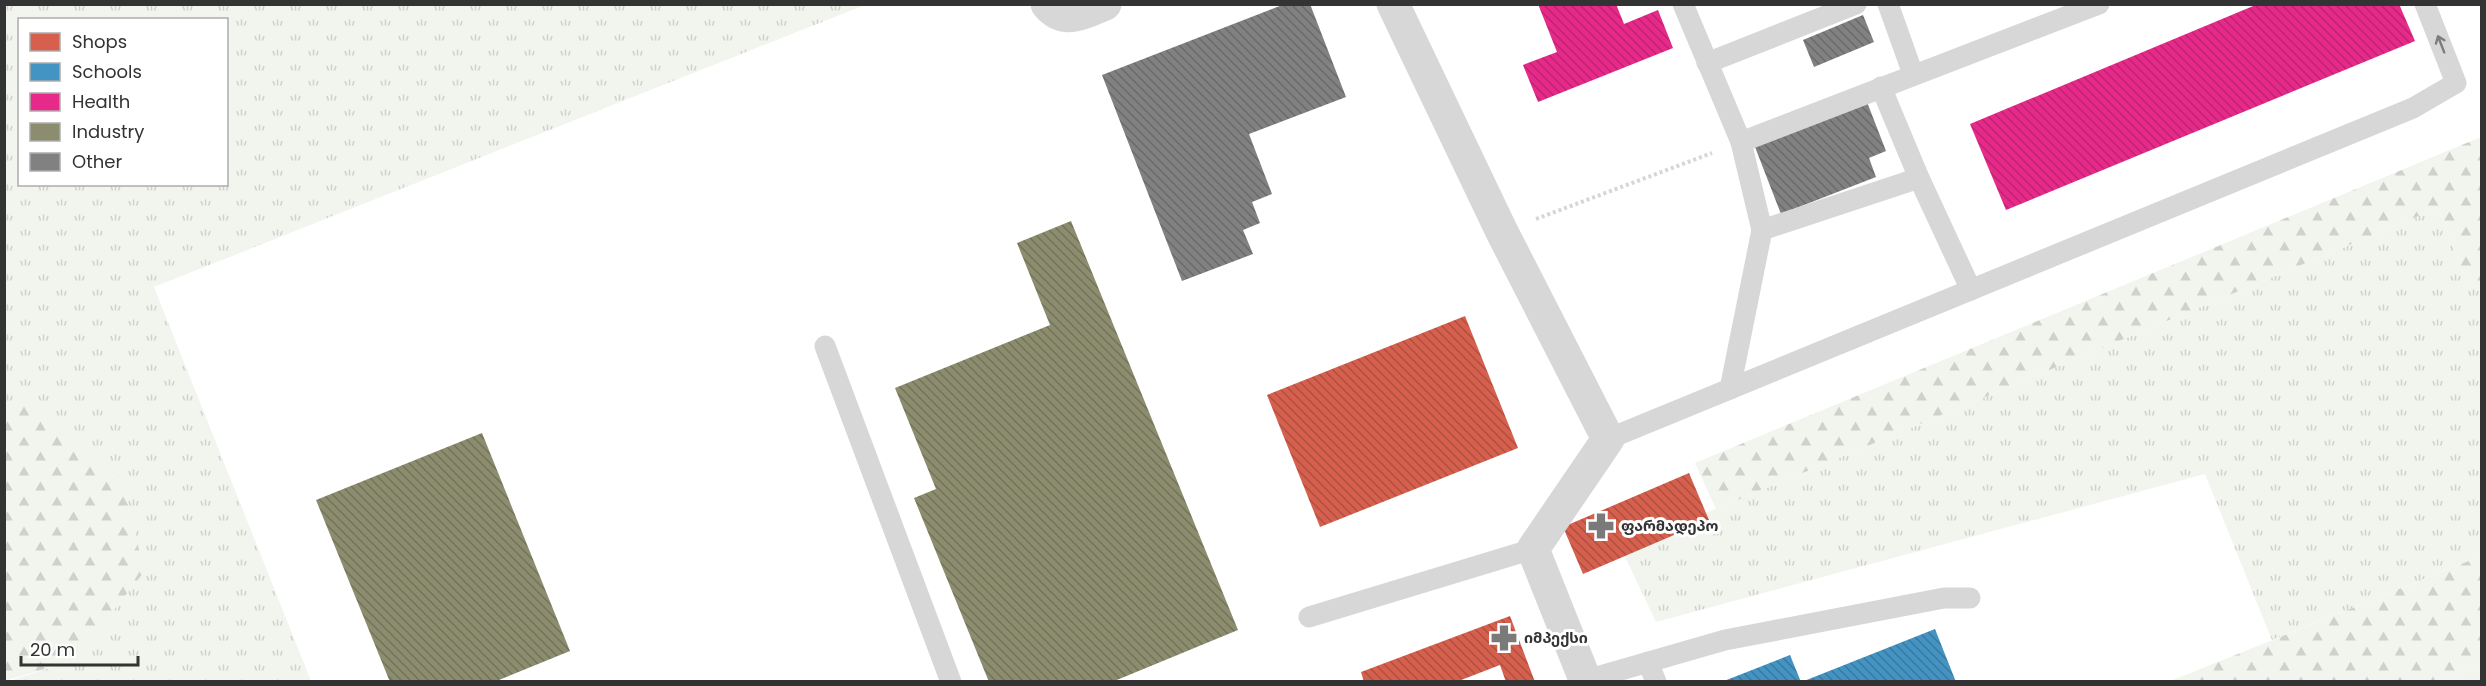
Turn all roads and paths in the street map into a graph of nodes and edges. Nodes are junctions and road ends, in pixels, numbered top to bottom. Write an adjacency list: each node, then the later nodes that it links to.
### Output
1 (1047, 4): 2 (street)
2 (1105, 4)
3 (1393, 4): 15 (street)
4 (1683, 4): 9 (lane)
5 (1856, 4): 9 (lane)
6 (1888, 4): 10 (lane)
7 (2099, 4): 10 (lane)
8 (2425, 4): 16 (lane, one-way to 8)
9 (1707, 63): 12 (lane)
10 (1913, 74): 11 (lane)
11 (1881, 87): 12 (lane); 13 (lane)
12 (1742, 142): 14 (lane); 15 (path)
13 (1919, 178): 14 (lane); 16 (lane)
14 (1762, 230): 18 (lane)
15 (1502, 232): 19 (street)
16 (1971, 290): 18 (lane)
17 (825, 346): 25 (lane)
18 (1730, 389): 19 (lane)
19 (1608, 439): 20 (street)
20 (1533, 549): 22 (lane); 24 (street)
21 (1970, 598): 23 (lane)
22 (1309, 617)
23 (1652, 672): 24 (lane)
24 (1586, 680)
25 (951, 681)

